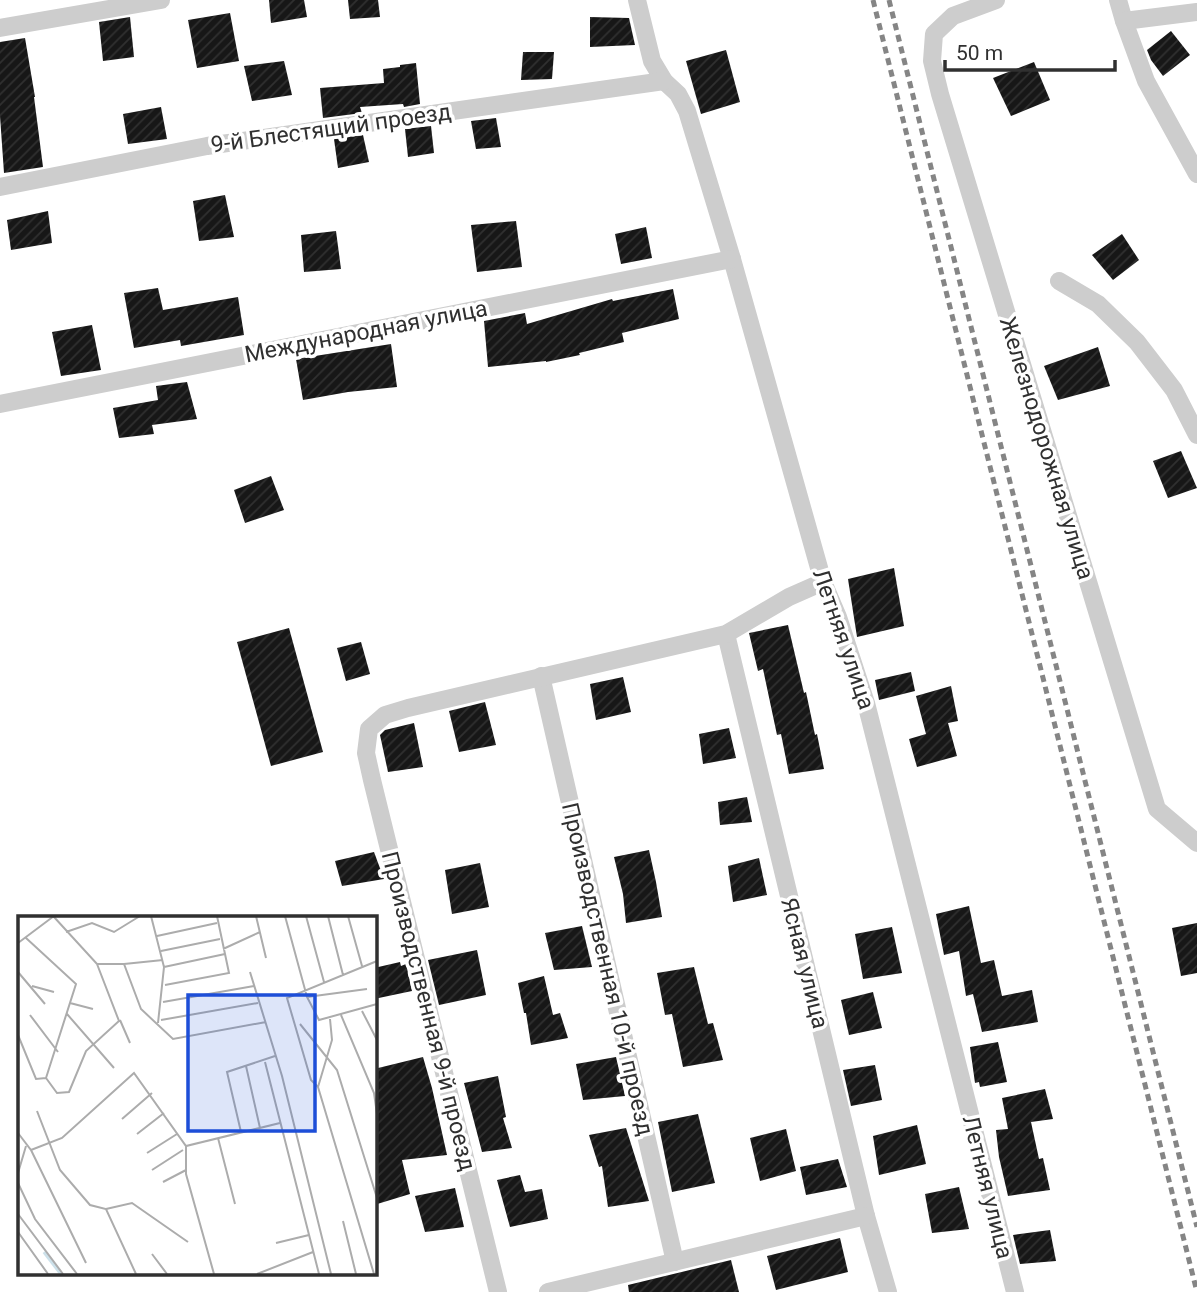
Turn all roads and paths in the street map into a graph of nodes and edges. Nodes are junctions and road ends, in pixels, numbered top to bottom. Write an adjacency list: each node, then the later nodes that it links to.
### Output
1 (161, 0): 7 (street)
2 (637, 0): 8 (street, Летняя улица)
3 (996, 0): 18 (street, Железнодорожная улица)
4 (1118, 0): 6 (street)
5 (1197, 12): 6 (street)
6 (1124, 21): 9 (street)
7 (0, 28)
8 (664, 81): 10 (street, 9-й Блестящий проезд); 11 (street, Летняя улица)
9 (1197, 174)
10 (0, 187)
11 (732, 259): 13 (street, Международная улица); 15 (street, Летняя улица)
12 (1059, 281): 14 (street)
13 (0, 404)
14 (1197, 435)
15 (823, 582): 16 (street); 24 (street, Летняя улица)
16 (726, 634): 17 (street); 19 (street, Ясная улица)
17 (541, 676): 20 (street, Производственная 10-й проезд); 21 (street, Производственная 9-й проезд)
18 (1197, 844)
19 (866, 1216): 20 (street); 23 (street, Ясная улица)
20 (675, 1262): 22 (street)
21 (498, 1292)
22 (548, 1292)
23 (888, 1292)
24 (1015, 1292)

